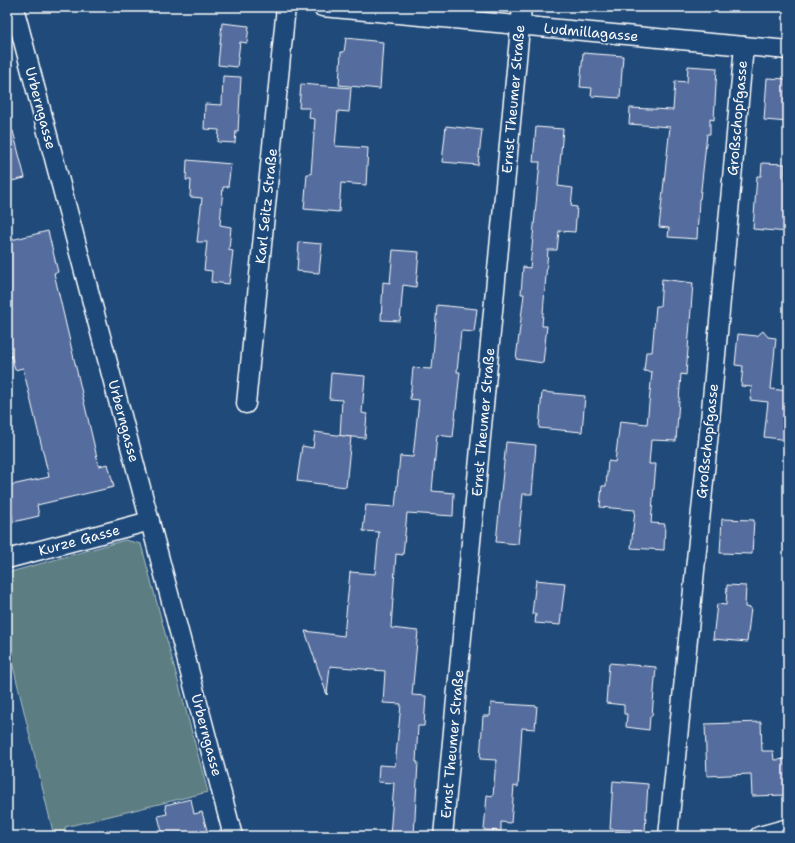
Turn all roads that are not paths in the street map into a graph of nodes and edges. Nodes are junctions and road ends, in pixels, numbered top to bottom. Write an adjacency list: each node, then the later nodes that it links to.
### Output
1 (14, 7): 9 (street, Urberngasse)
2 (286, 7): 8 (street, Karl Seitz Straße)
3 (322, 7): 5 (street, Ludmillagasse)
4 (522, 7): 5 (street, Ernst Theumer Straße)
5 (520, 26): 6 (street, Ludmillagasse); 13 (street, Ernst Theumer Straße)
6 (744, 46): 7 (street, Ludmillagasse); 14 (street, Großschopfgasse)
7 (788, 50)
8 (246, 404)
9 (150, 521): 10 (street, Kurze Gasse); 12 (street, Urberngasse)
10 (7, 559)
11 (788, 828): 15 (street)
12 (233, 836)
13 (444, 836)
14 (668, 836)
15 (759, 836)

